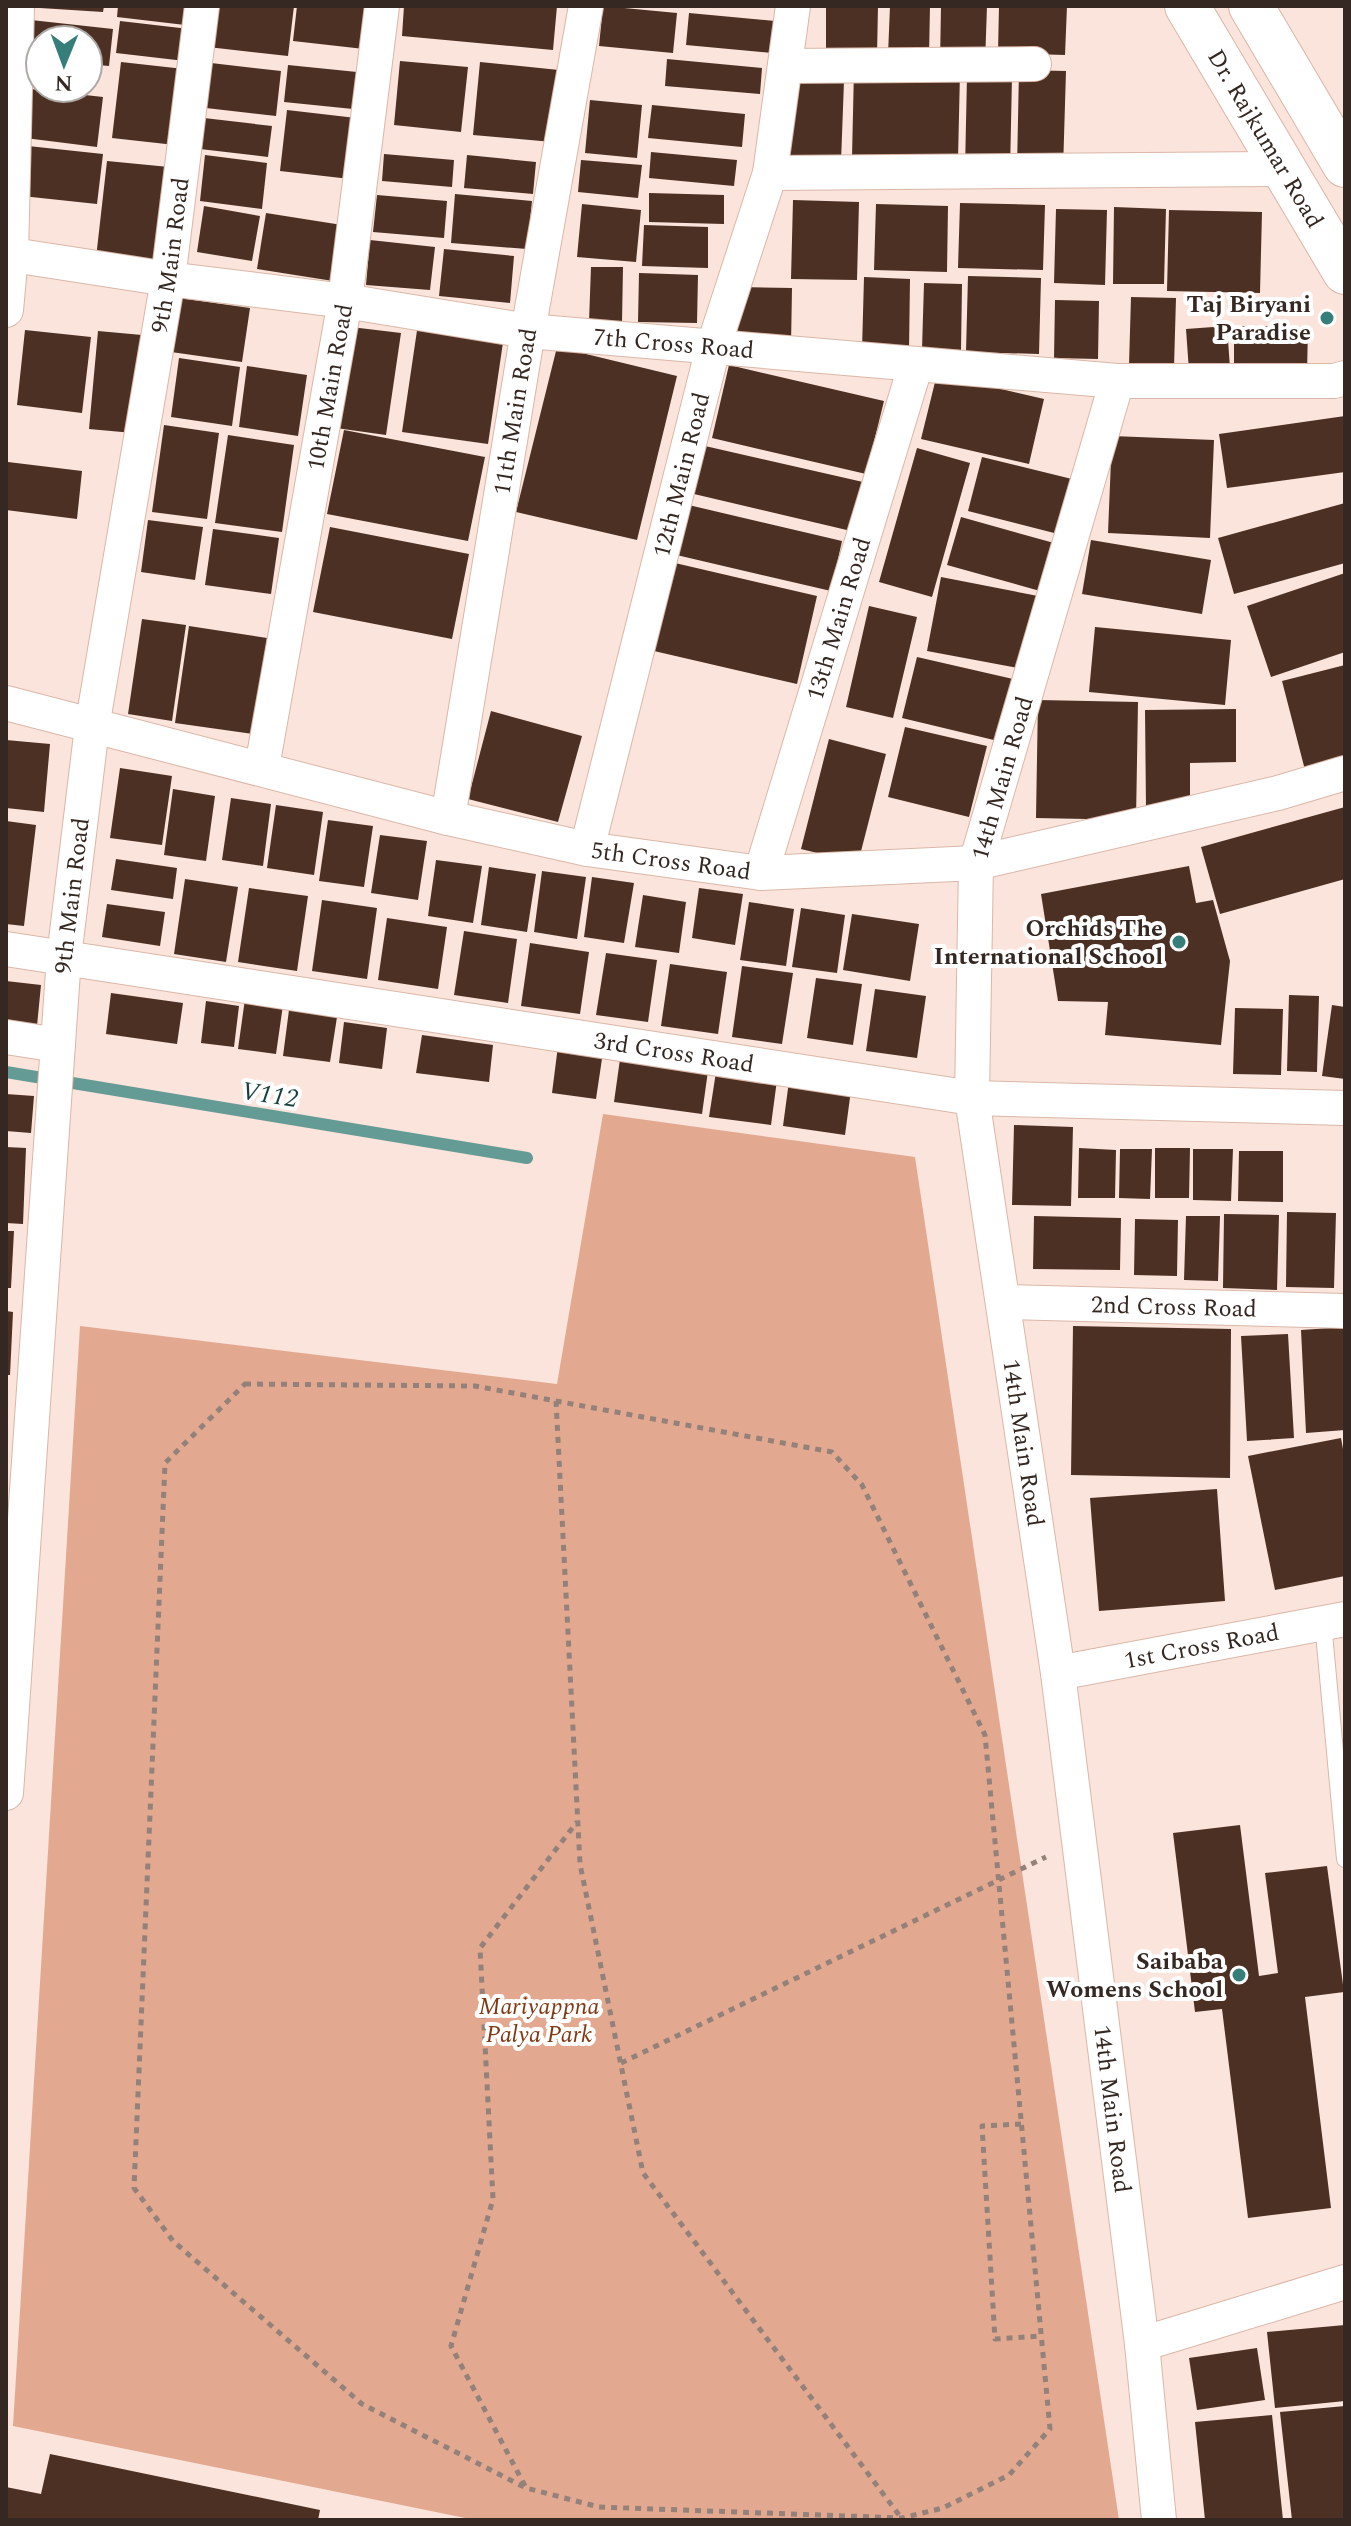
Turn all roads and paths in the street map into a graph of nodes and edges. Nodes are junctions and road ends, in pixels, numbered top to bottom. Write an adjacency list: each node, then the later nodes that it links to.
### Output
1 (17, 6): 13 (street)
2 (202, 6): 15 (street, 9th Main Road)
3 (382, 6): 16 (street, 10th Main Road)
4 (586, 6): 18 (street, 11th Main Road)
5 (793, 6): 9 (street, 12th Main Road)
6 (1187, 6): 11 (main road, Dr. Rajkumar Road)
7 (1251, 6): 10 (main road)
8 (1034, 64): 9 (street)
9 (785, 66): 12 (street, 12th Main Road)
10 (1345, 165)
11 (1282, 169): 12 (street); 14 (main road, Dr. Rajkumar Road)
12 (770, 173): 19 (street, 12th Main Road)
13 (9, 255): 15 (street, 7th Cross Road); 17 (street)
14 (1345, 272)
15 (168, 279): 16 (street, 7th Cross Road); 24 (street, 9th Main Road)
16 (345, 301): 18 (street, 7th Cross Road); 25 (street, 10th Main Road)
17 (6, 310)
18 (528, 331): 19 (street, 7th Cross Road); 27 (street, 11th Main Road)
19 (713, 348): 20 (street, 7th Cross Road); 28 (street, 12th Main Road)
20 (916, 364): 22 (street, 7th Cross Road); 30 (street, 13th Main Road)
21 (1345, 378): 22 (street, 7th Cross Road)
22 (1117, 381): 29 (street, 14th Main Road)
23 (6, 703): 24 (street, 5th Cross Road)
24 (92, 727): 25 (street, 5th Cross Road); 32 (street, 9th Main Road)
25 (262, 767): 27 (street, 5th Cross Road)
26 (1345, 773): 29 (street, 5th Cross Road)
27 (448, 818): 28 (street, 5th Cross Road)
28 (587, 849): 30 (street, 5th Cross Road)
29 (976, 863): 30 (street, 5th Cross Road); 35 (street, 14th Main Road)
30 (761, 873)
31 (6, 949): 32 (street, 3rd Cross Road)
32 (64, 957): 34 (street, 9th Main Road); 35 (street, 3rd Cross Road)
33 (6, 1037): 34 (street)
34 (57, 1053): 39 (street, 9th Main Road)
35 (972, 1098): 36 (street, 3rd Cross Road); 37 (street, 14th Main Road)
36 (1345, 1108)
37 (1004, 1302): 38 (street, 2nd Cross Road); 42 (street, 14th Main Road)
38 (1345, 1311)
39 (20, 1400): 43 (street, 9th Main Road)
40 (556, 1401): 44 (path); 47 (path); 53 (path)
41 (1334, 1621): 42 (street, 1st Cross Road); 46 (lane)
42 (1058, 1673): 45 (street, 14th Main Road)
43 (6, 1793)
44 (578, 1822): 48 (path); 53 (path)
45 (1079, 1842): 47 (path); 52 (street, 14th Main Road)
46 (1345, 1859)
47 (998, 1879): 48 (path); 49 (path)
48 (621, 2063): 54 (path)
49 (1021, 2124): 51 (path); 51 (path)
50 (1345, 2282): 52 (street)
51 (1041, 2336): 54 (path)
52 (1142, 2344): 55 (street, 14th Main Road)
53 (526, 2488): 54 (path)
54 (902, 2519)
55 (1159, 2520)

